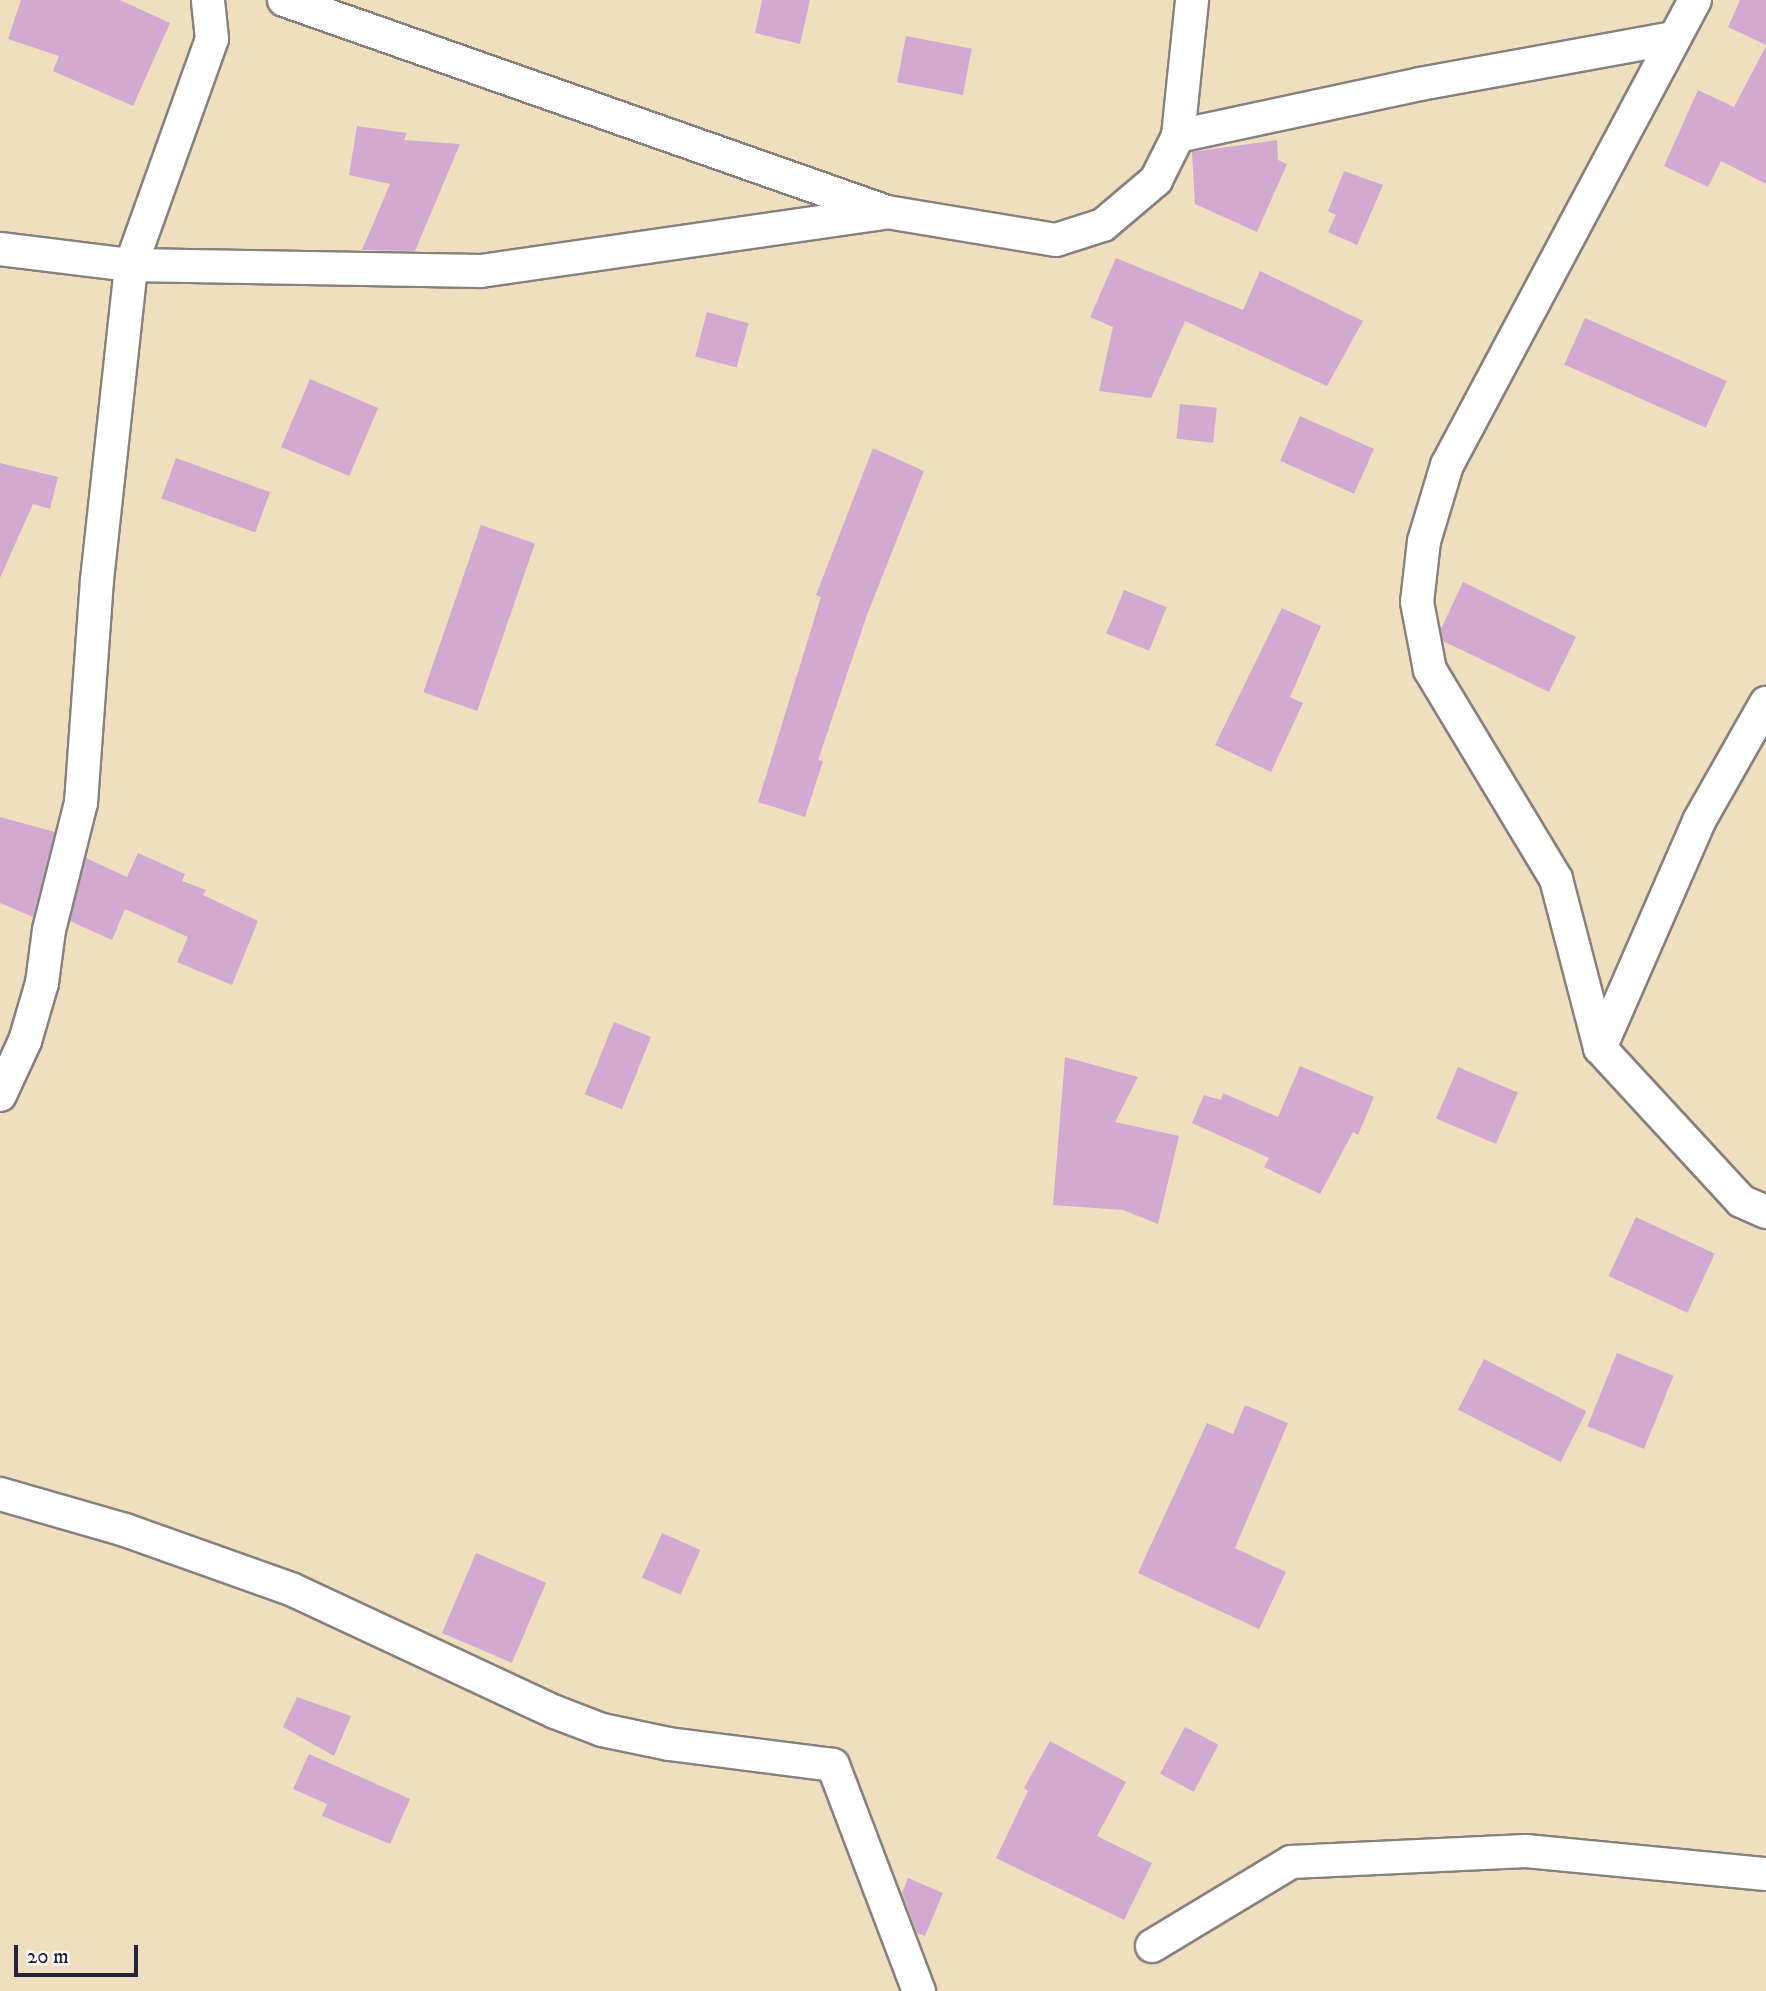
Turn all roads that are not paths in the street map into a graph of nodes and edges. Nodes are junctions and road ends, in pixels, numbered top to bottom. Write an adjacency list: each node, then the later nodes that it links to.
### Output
1 (208, 0): 9 (street)
2 (284, 0): 7 (street)
3 (1192, 0): 6 (street)
4 (1695, 0): 5 (street)
5 (1672, 38): 6 (street); 11 (street)
6 (1178, 136): 7 (street)
7 (887, 212): 9 (street)
8 (0, 249): 9 (street)
9 (131, 265): 12 (street)
10 (1766, 703): 11 (street)
11 (1600, 1048): 13 (street)
12 (0, 1095)
13 (1766, 1212)
14 (0, 1494): 17 (street)
15 (1766, 1874): 16 (street)
16 (1152, 1945)
17 (919, 1991)

